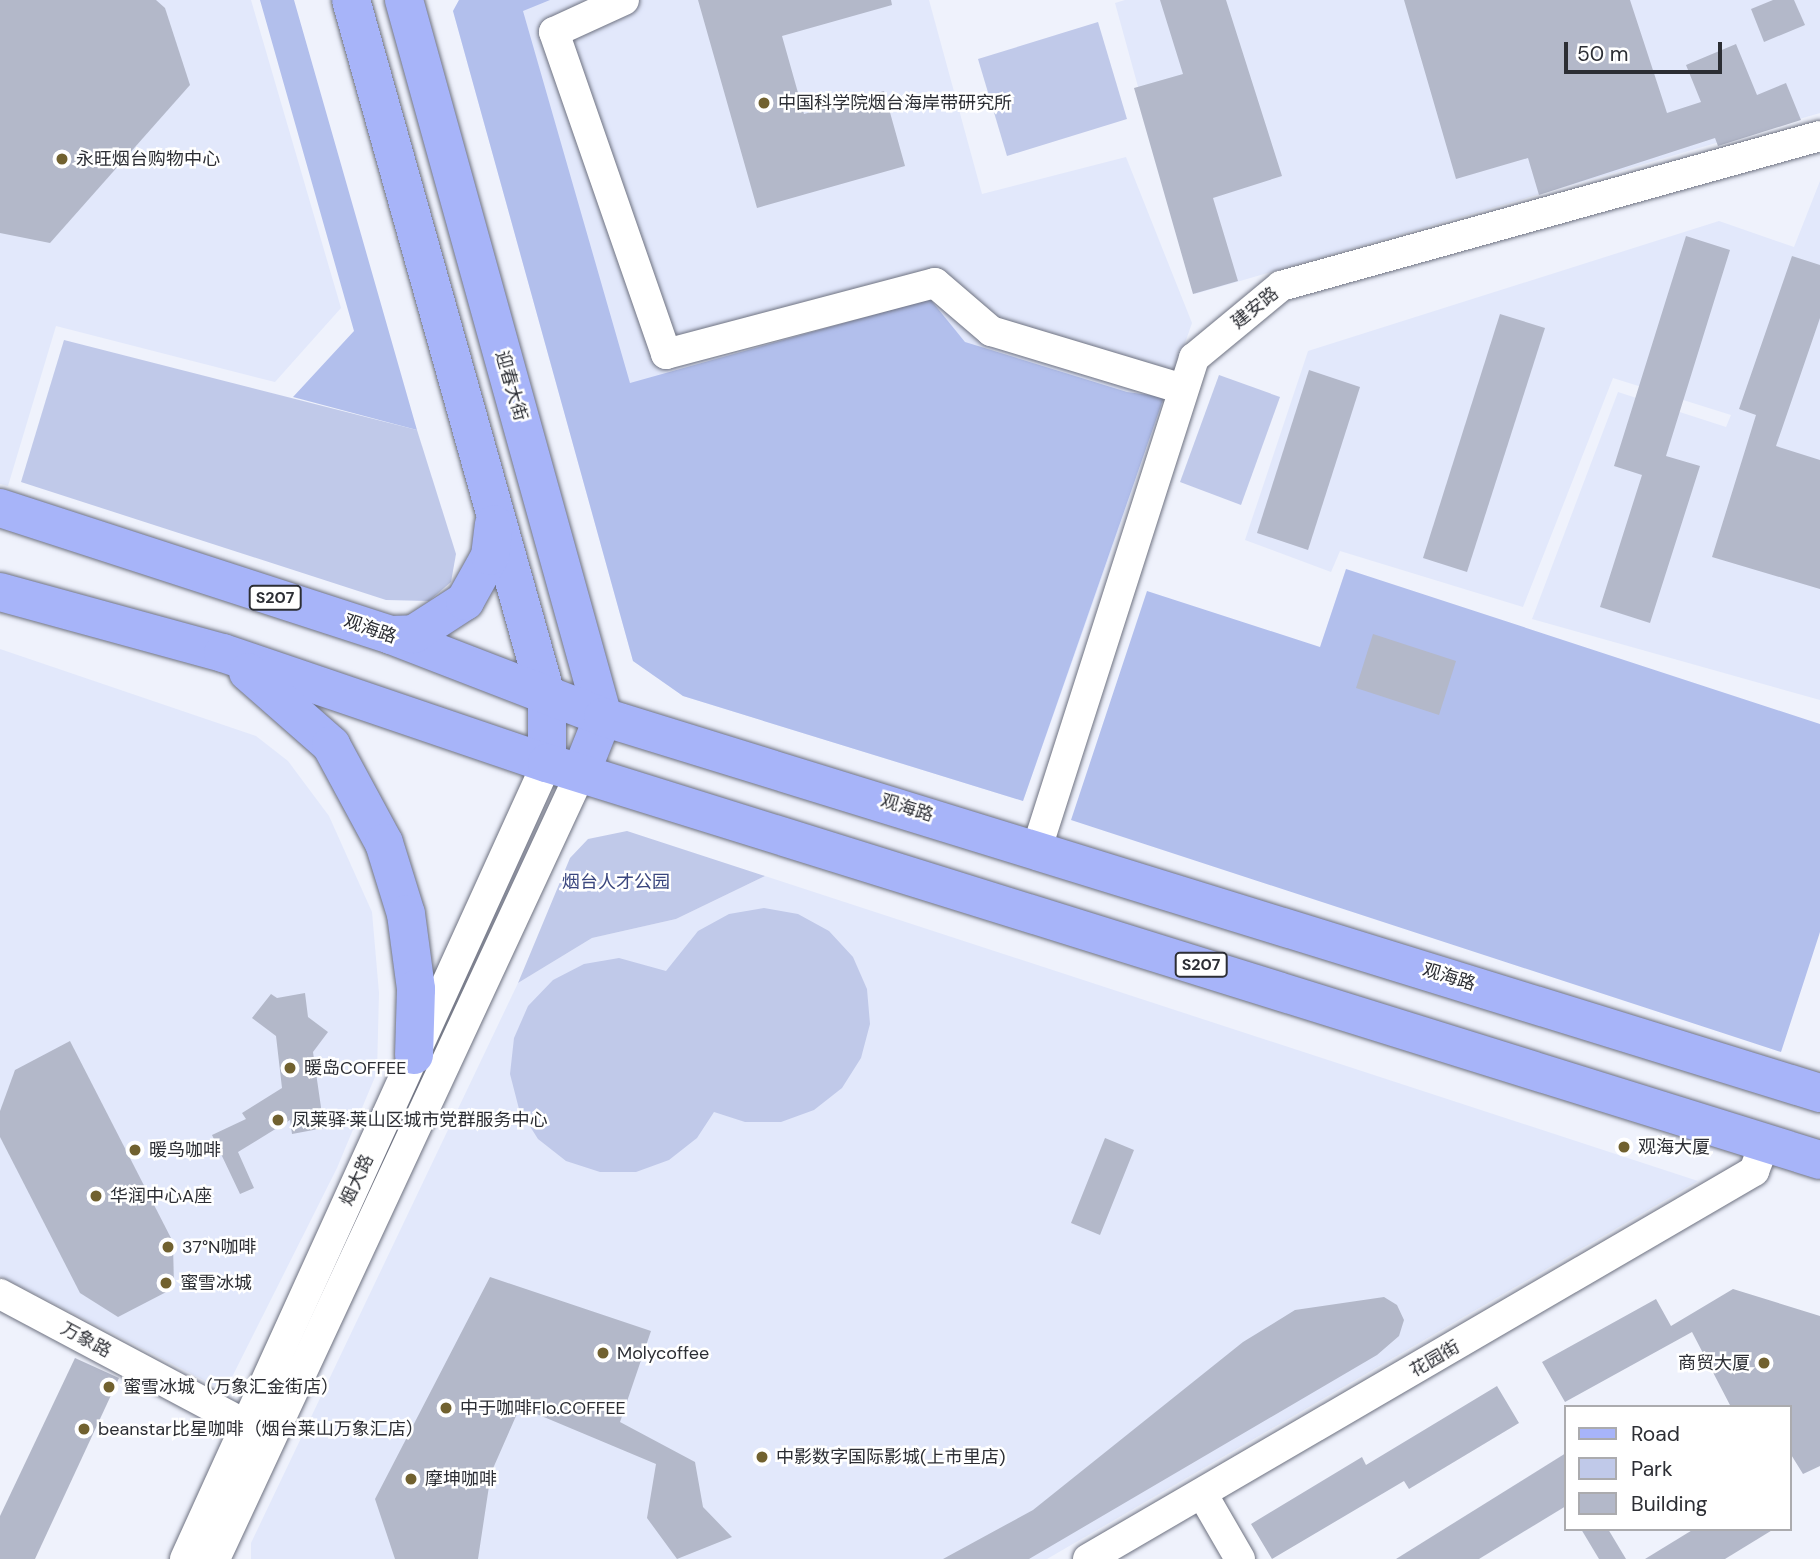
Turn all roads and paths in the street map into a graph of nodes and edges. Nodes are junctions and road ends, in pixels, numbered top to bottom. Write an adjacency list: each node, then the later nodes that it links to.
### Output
1 (351, 0): 7 (main road)
2 (404, 0): 12 (main road, 迎春大街)
3 (624, 0): 5 (street)
4 (1820, 136): 5 (street, 建安路)
5 (1183, 389): 14 (street, 建安路)
6 (0, 509): 9 (main road, 观海路 / S207)
7 (494, 522): 9 (main road); 11 (main road)
8 (0, 592): 10 (main road, S207)
9 (391, 635): 11 (main road, 观海路 / S207)
10 (223, 653): 13 (main road, S207); 15 (main road)
11 (547, 698): 12 (main road, 观海路 / S207); 13 (main road)
12 (603, 717): 13 (main road); 14 (main road, 观海路 / S207)
13 (565, 766): 15 (street, 烟大路); 17 (main road, S207); 23 (street, 烟大路)
14 (1037, 848): 16 (main road, 观海路 / S207)
15 (414, 1055): 20 (street, 烟大路)
16 (1820, 1093)
17 (1765, 1143): 18 (main road, S207); 21 (street, 花园街)
18 (1820, 1160)
19 (0, 1294): 20 (street, 万象路)
20 (246, 1425): 22 (street, 烟大路)
21 (1203, 1495): 24 (street, 花园街); 25 (street)
22 (185, 1559)
23 (215, 1559)
24 (1088, 1559)
25 (1240, 1559)

